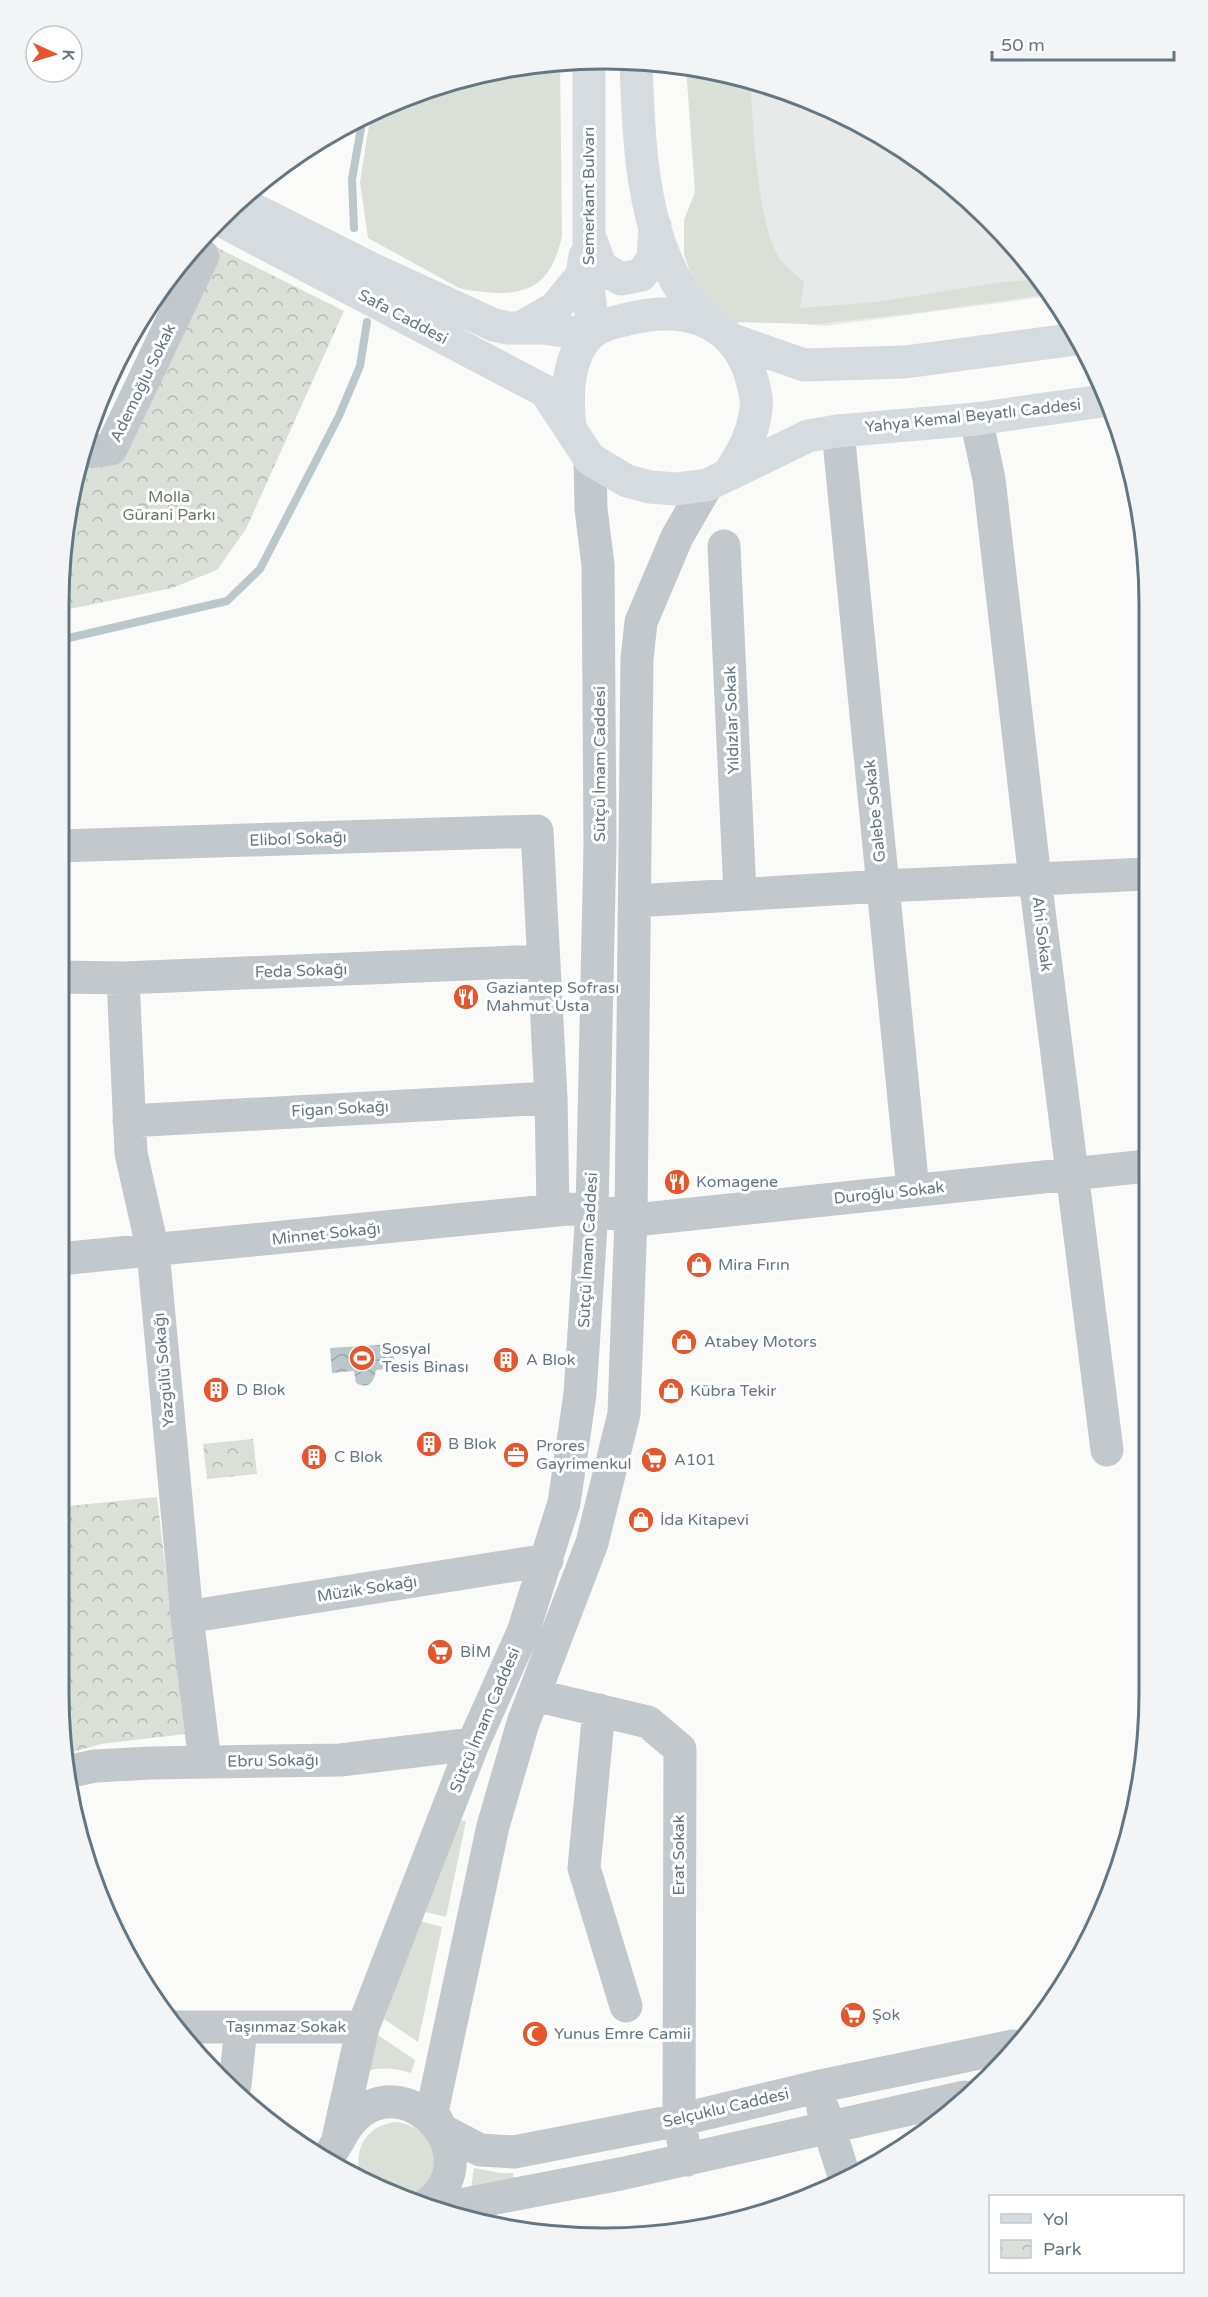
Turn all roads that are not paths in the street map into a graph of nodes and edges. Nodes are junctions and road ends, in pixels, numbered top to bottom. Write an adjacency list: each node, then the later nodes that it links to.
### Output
1 (589, 69): 6 (main road, Semerkant Bulvarı)
2 (636, 70): 5 (main road)
3 (247, 206): 8 (main road, Safa Caddesi)
4 (228, 224): 14 (main road, Safa Caddesi)
5 (655, 225): 6 (main road); 9 (main road)
6 (589, 233): 8 (main road); 10 (main road, Semerkant Bulvarı)
7 (203, 256): 16 (street, Ademoğlu Sokak)
8 (520, 328): 10 (main road, Safa Caddesi)
9 (721, 331): 10 (main road); 11 (main road); 18 (main road)
10 (591, 333): 14 (main road)
11 (1069, 340)
12 (1099, 401): 13 (main road, Yahya Kemal Beyatlı Caddesi)
13 (976, 419): 15 (main road, Yahya Kemal Beyatlı Caddesi); 22 (street, Ahi Sokak)
14 (571, 430): 17 (main road)
15 (837, 431): 18 (main road); 23 (street, Galebe Sokak)
16 (91, 452)
17 (590, 459): 18 (main road); 35 (street, Sütçü İmam Caddesi)
18 (718, 480): 25 (street, Sütçü İmam Caddesi)
19 (724, 546): 24 (street, Yıldızlar Sokak)
20 (69, 846): 26 (street, Elibol Sokağı)
21 (1139, 874): 22 (street)
22 (1035, 879): 23 (street); 32 (street, Ahi Sokak)
23 (883, 886): 24 (street); 33 (street, Galebe Sokak)
24 (740, 894): 25 (street)
25 (635, 901): 36 (street, Sütçü İmam Caddesi)
26 (542, 961): 28 (street, Feda Sokağı); 29 (street)
27 (69, 977): 28 (street, Feda Sokağı)
28 (123, 978): 30 (street, Yazgülü Sokağı)
29 (551, 1098): 30 (street, Figan Sokağı); 34 (street)
30 (129, 1121): 37 (street, Yazgülü Sokağı)
31 (1139, 1167): 32 (street, Duroğlu Sokak)
32 (1073, 1173): 33 (street, Duroğlu Sokak); 39 (street, Ahi Sokak)
33 (914, 1190): 36 (street, Duroğlu Sokak)
34 (553, 1210): 35 (street, Minnet Sokağı); 37 (street, Minnet Sokağı)
35 (592, 1210): 36 (street, Duroğlu Sokak); 40 (street, Sütçü İmam Caddesi)
36 (631, 1216): 42 (street, Sütçü İmam Caddesi)
37 (153, 1251): 38 (street, Minnet Sokağı); 41 (street, Yazgülü Sokağı)
38 (69, 1258)
39 (1107, 1450)
40 (547, 1560): 41 (street, Müzik Sokağı); 44 (street, Sütçü İmam Caddesi)
41 (188, 1617): 45 (street, Yazgülü Sokağı)
42 (534, 1695): 43 (street, Erat Sokak); 57 (street, Sütçü İmam Caddesi)
43 (599, 1710): 47 (street); 55 (street, Erat Sokak)
44 (474, 1744): 45 (street, Ebru Sokağı); 50 (street, Sütçü İmam Caddesi)
45 (205, 1762): 46 (street, Ebru Sokağı)
46 (75, 1770)
47 (626, 2006)
48 (187, 2027): 49 (street, Taşınmaz Sokak)
49 (241, 2027): 50 (street, Taşınmaz Sokak); 52 (street)
50 (363, 2027): 58 (street, Sütçü İmam Caddesi)
51 (1004, 2048): 53 (street, Selçuklu Caddesi)
52 (236, 2081)
53 (816, 2087): 55 (street, Selçuklu Caddesi); 56 (street)
54 (951, 2100): 56 (street)
55 (679, 2120): 57 (street, Selçuklu Caddesi); 59 (street, Erat Sokak)
56 (830, 2129): 59 (street); 60 (street)
57 (442, 2130): 58 (street, Selçuklu Caddesi); 61 (street, Sütçü İmam Caddesi)
58 (333, 2155)
59 (687, 2160): 62 (street)
60 (843, 2172)
61 (432, 2200)
62 (453, 2206)

